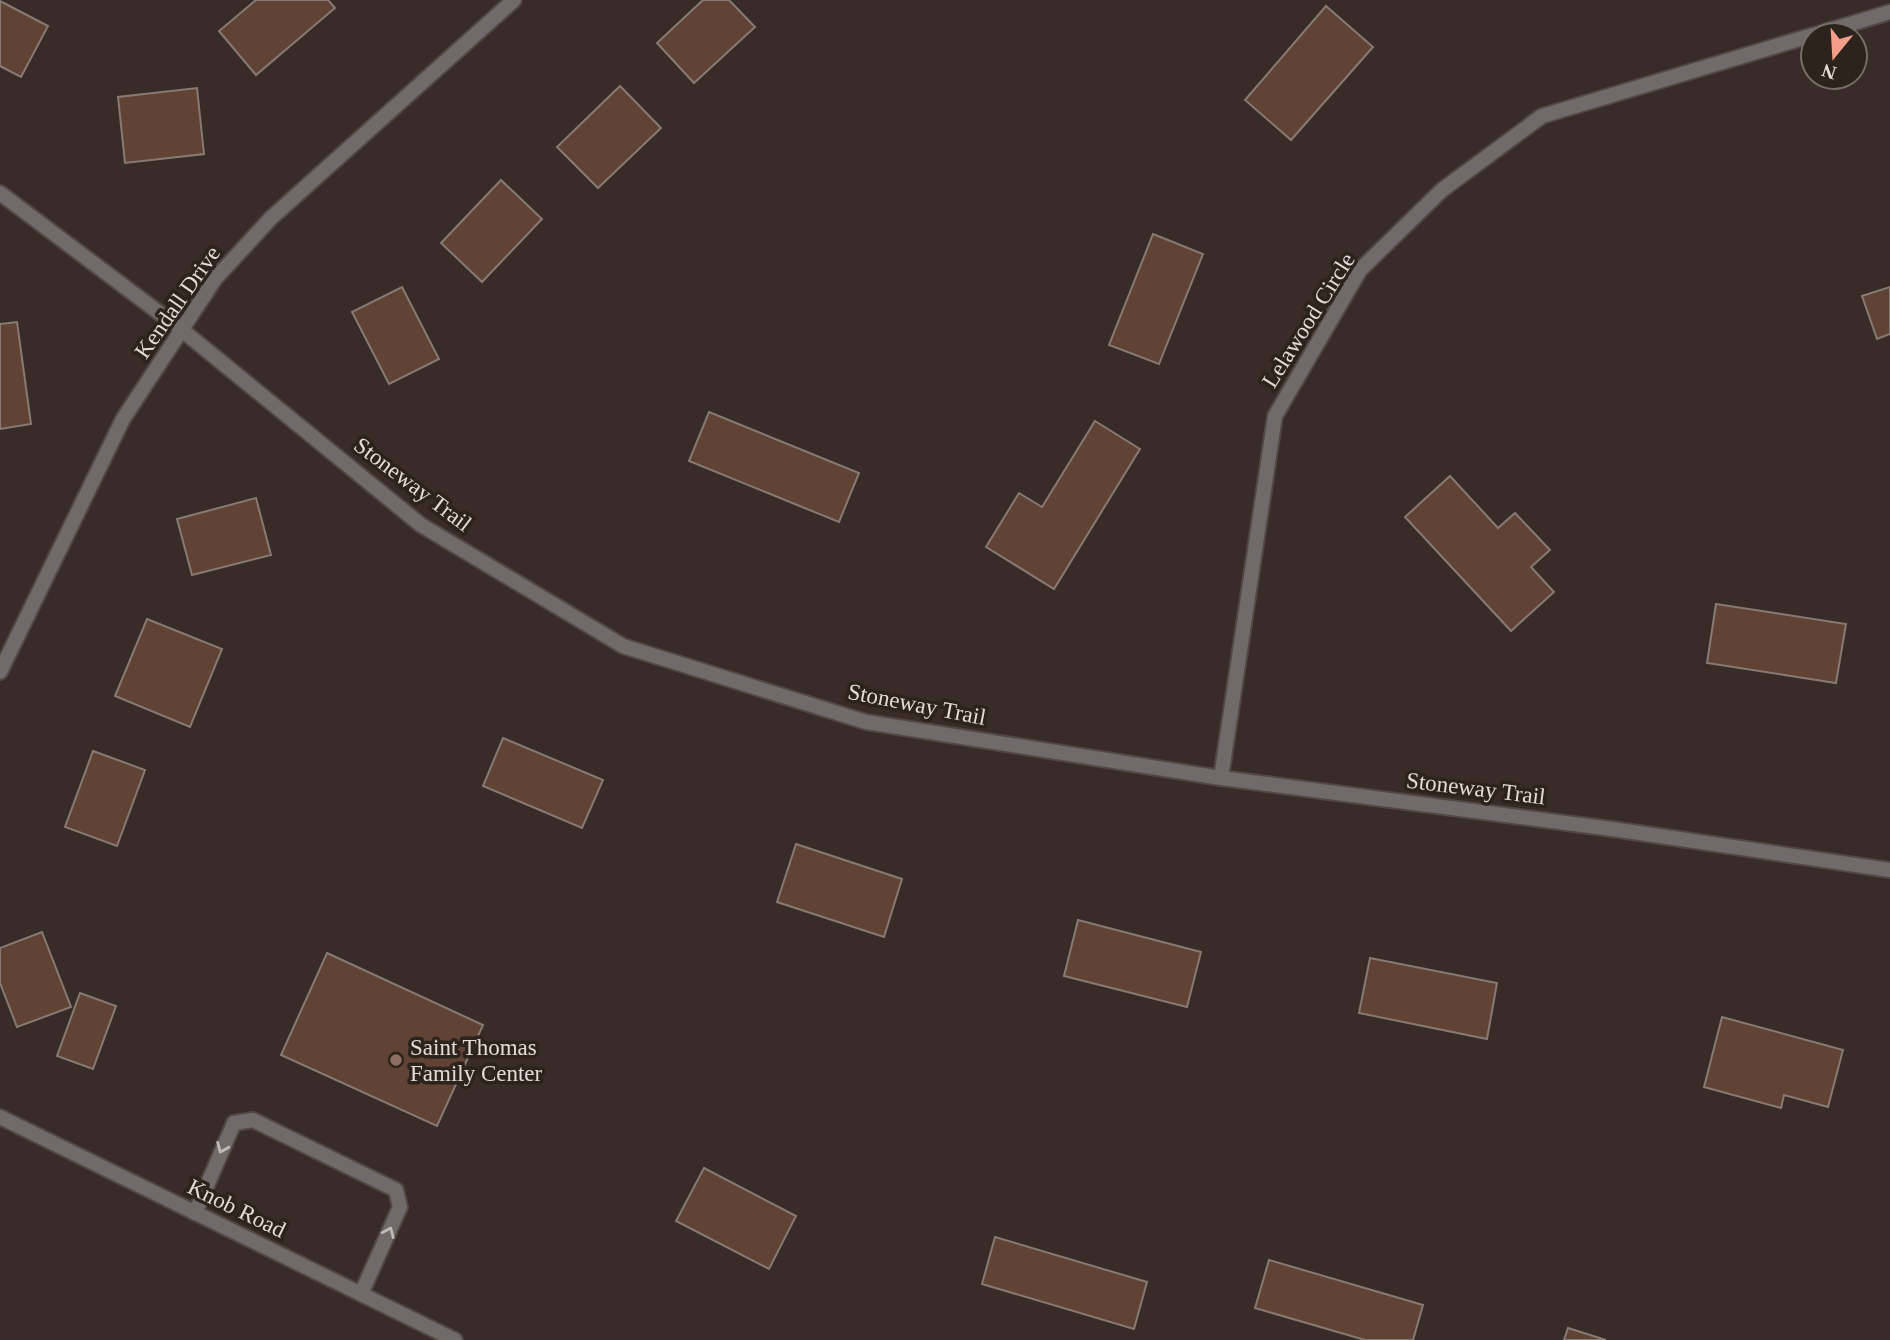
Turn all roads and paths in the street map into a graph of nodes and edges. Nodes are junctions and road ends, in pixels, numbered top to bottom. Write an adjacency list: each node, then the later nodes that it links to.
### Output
1 (514, 0): 6 (street, Kendall Drive)
2 (1890, 12): 3 (street, Lelawood Circle)
3 (1860, 21)
4 (1799, 39): 8 (street, Lelawood Circle)
5 (0, 193): 6 (street, Stoneway Trail)
6 (182, 331): 7 (street, Kendall Drive); 8 (street, Stoneway Trail)
7 (0, 672)
8 (1221, 778): 9 (street, Stoneway Trail)
9 (1890, 870)
10 (0, 1117): 11 (street, Knob Road)
11 (195, 1213): 12 (street, Knob Road); 12 (street, one-way to 11)
12 (361, 1294): 13 (street, Knob Road)
13 (454, 1340)

